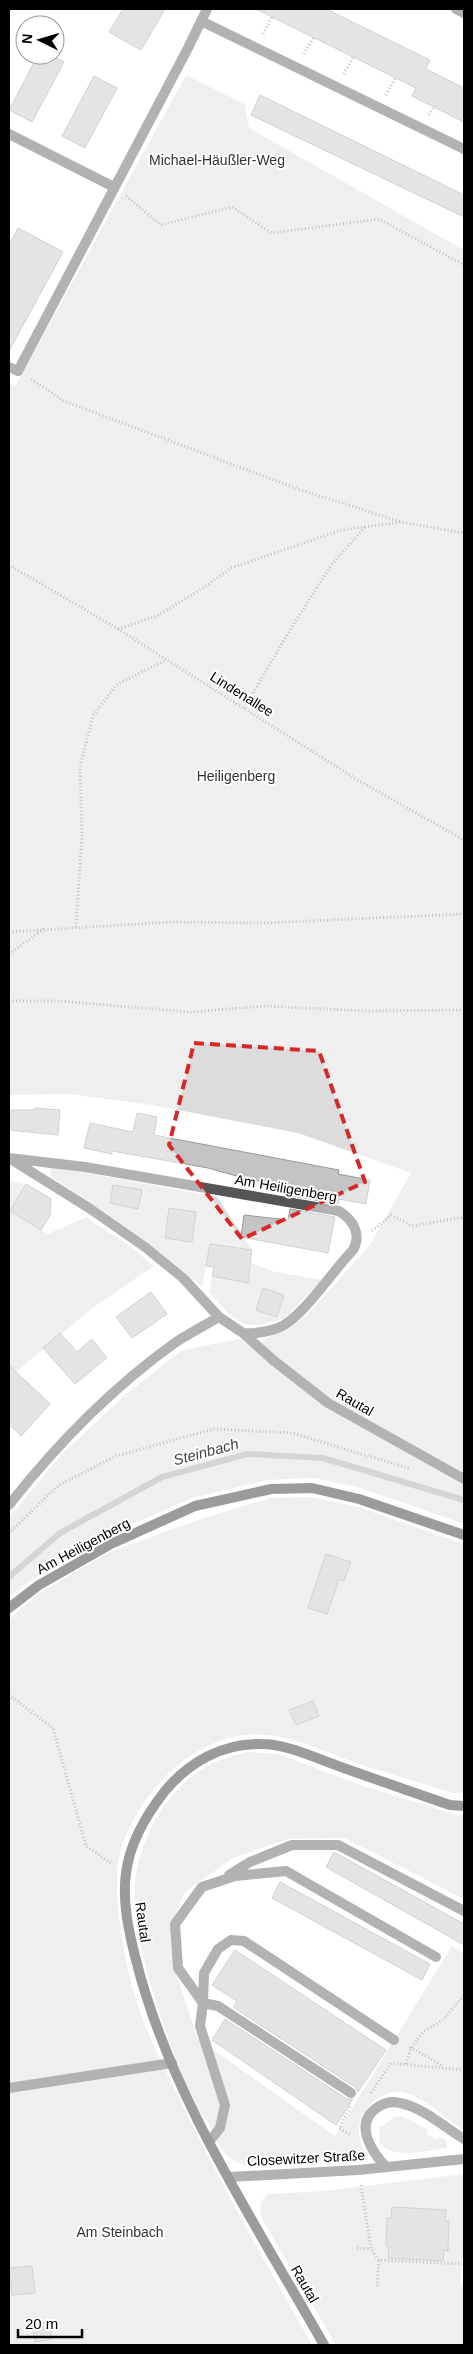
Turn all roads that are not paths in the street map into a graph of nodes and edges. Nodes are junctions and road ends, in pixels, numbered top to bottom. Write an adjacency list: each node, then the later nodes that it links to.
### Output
1 (207, 9): 4 (street)
2 (456, 9): 3 (street)
3 (464, 13)
4 (201, 21): 6 (street); 7 (street)
5 (9, 134): 7 (street)
6 (464, 149)
7 (114, 187): 8 (street)
8 (13, 369)
9 (219, 1317): 10 (street, Am Heiligenberg); 10 (street, Am Heiligenberg); 12 (street)
10 (243, 1333): 11 (street, Rautal)
11 (464, 1479)
12 (9, 1505)
13 (464, 1535): 14 (street, Am Heiligenberg)
14 (9, 1608)
15 (464, 1806): 21 (street, Rautal)
16 (220, 1881): 17 (street); 18 (street); 19 (street)
17 (464, 1911)
18 (436, 1957)
19 (203, 2003): 20 (street); 23 (street); 25 (street)
20 (394, 2040)
21 (172, 2063): 22 (street); 25 (street, Rautal)
22 (9, 2088)
23 (351, 2093)
24 (464, 2139): 27 (street, Closewitzer Straße)
25 (209, 2142): 28 (street, Rautal)
26 (464, 2159): 27 (street, Closewitzer Straße)
27 (386, 2167): 28 (street, Closewitzer Straße)
28 (228, 2176): 29 (street, Rautal)
29 (324, 2345)

